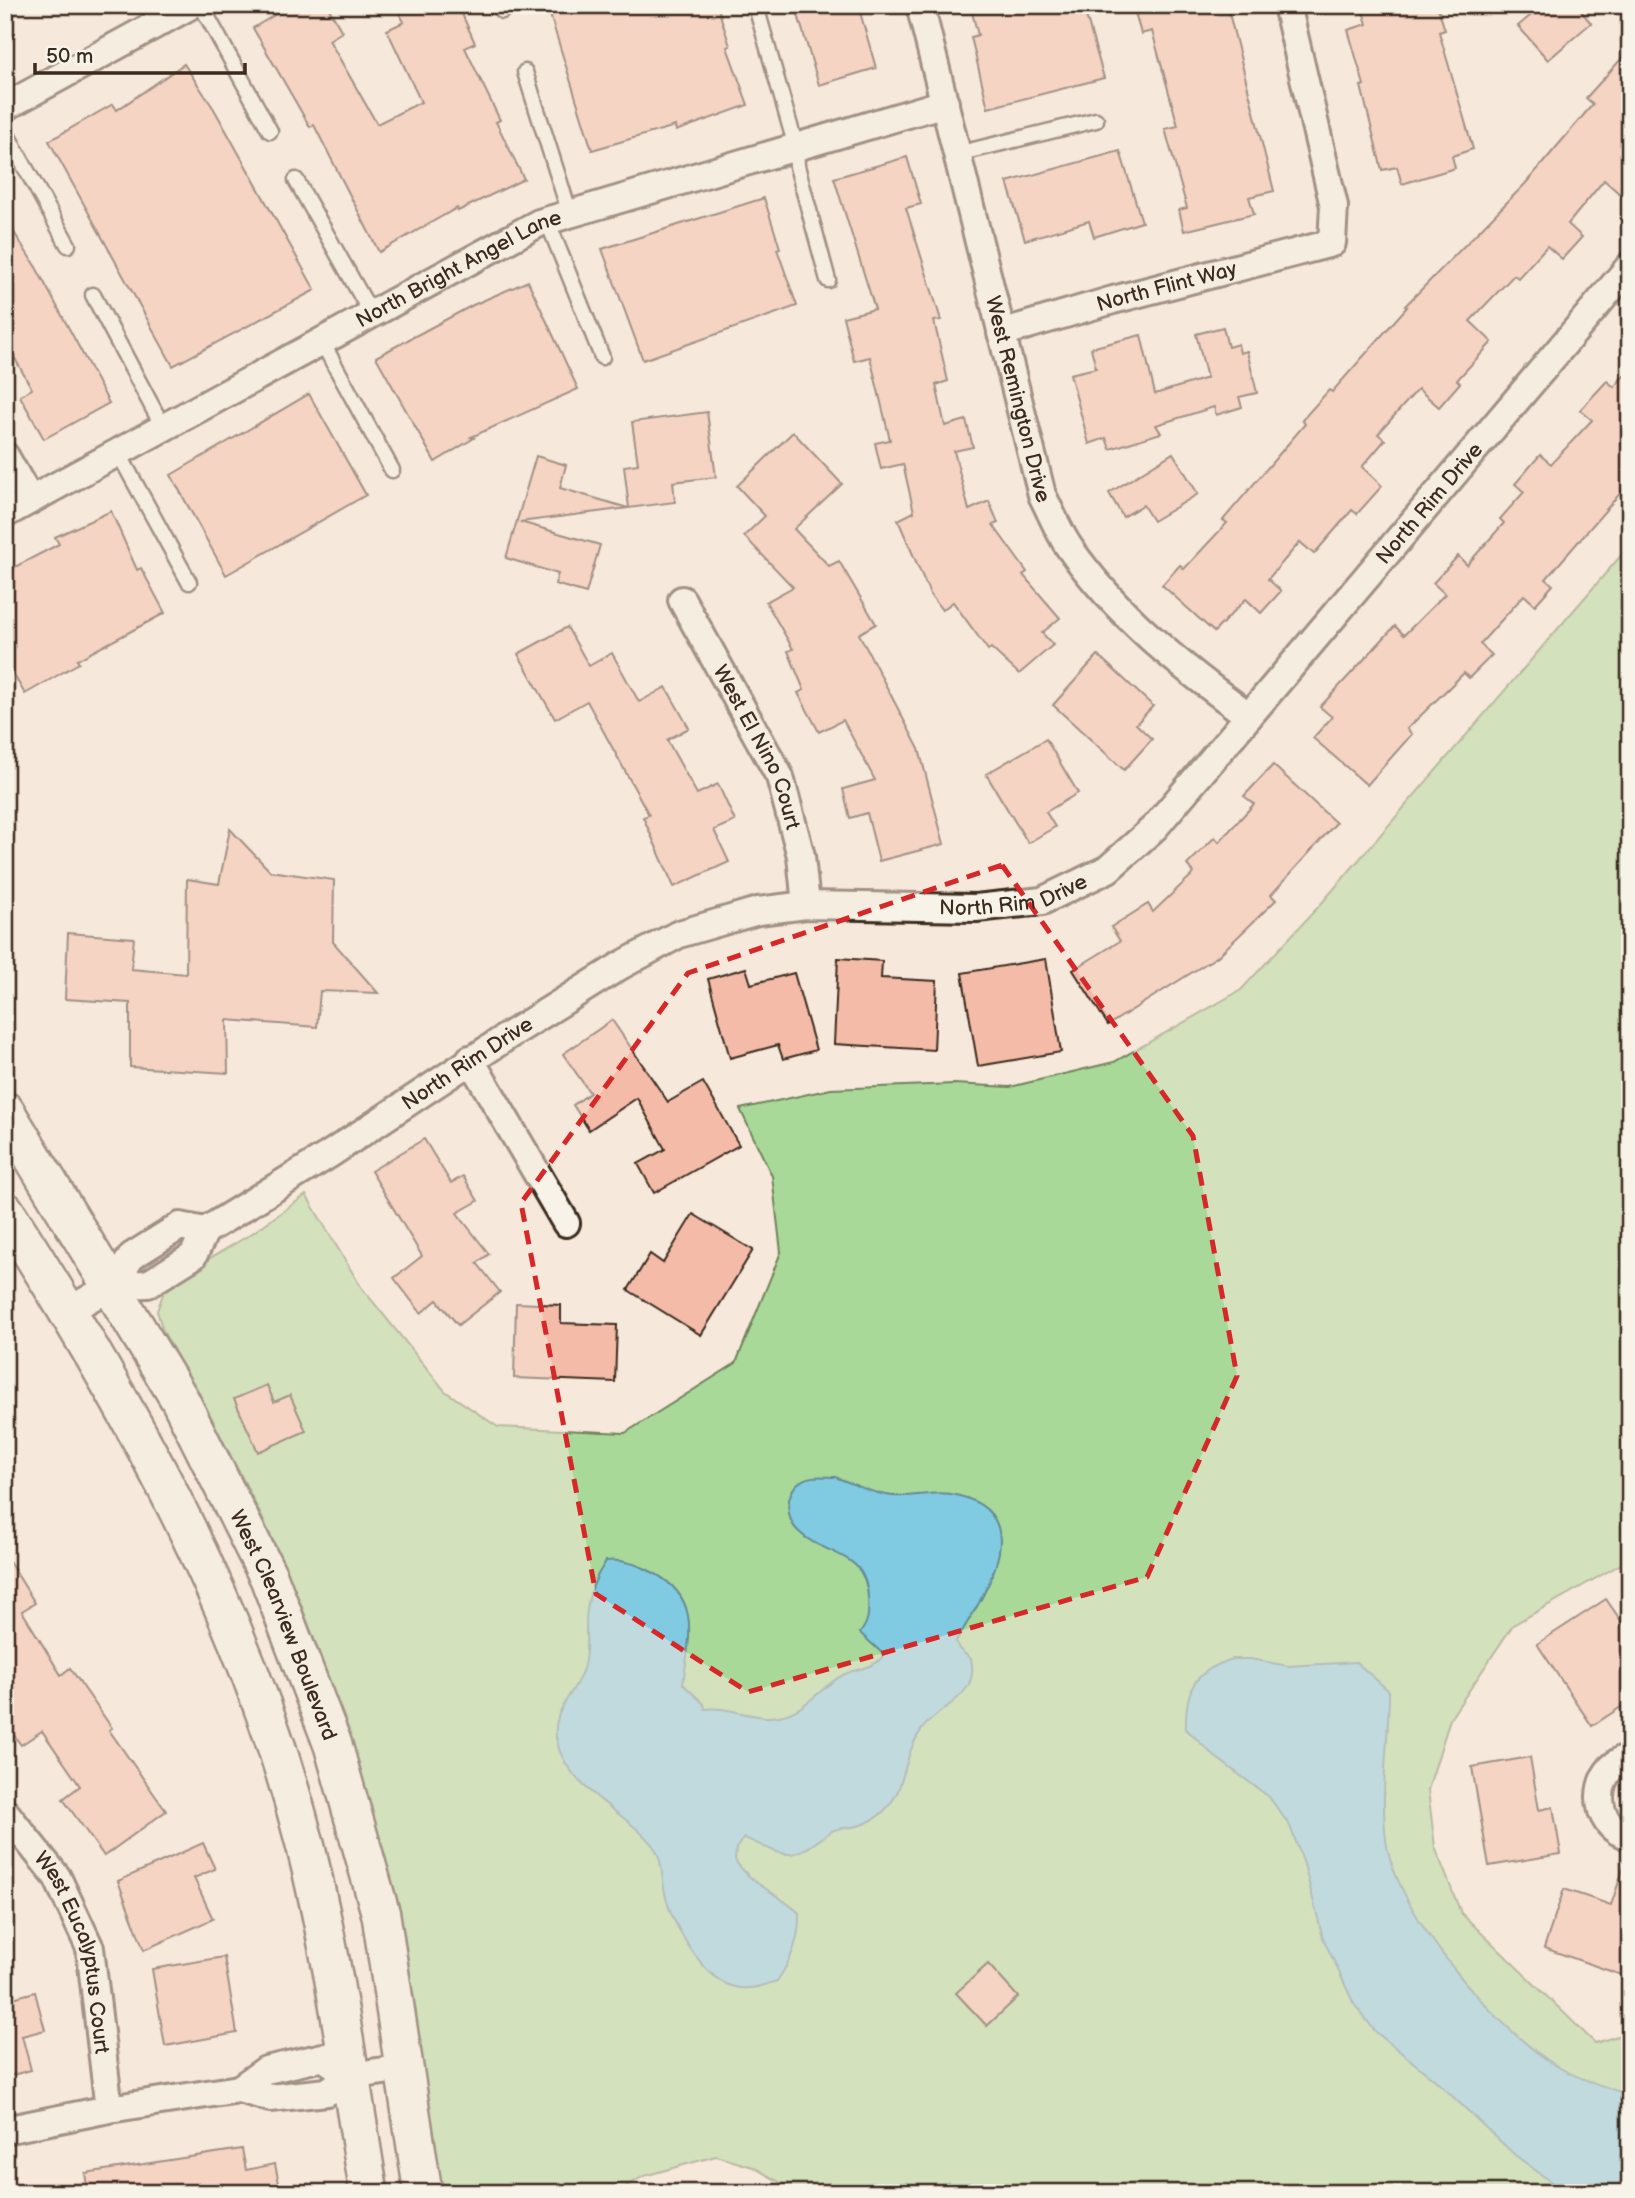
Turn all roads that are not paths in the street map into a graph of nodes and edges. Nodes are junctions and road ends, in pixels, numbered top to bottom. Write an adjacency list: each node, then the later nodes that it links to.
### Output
1 (191, 5): 8 (street)
2 (201, 5): 11 (lane)
3 (920, 5): 7 (street, West Remington Drive)
4 (1287, 5): 21 (street, North Flint Way)
5 (757, 10): 12 (lane)
6 (525, 72): 15 (lane)
7 (945, 103): 12 (street, North Bright Angel Lane); 13 (street, West Remington Drive)
8 (5, 107)
9 (1096, 120): 13 (lane)
10 (5, 131): 16 (lane)
11 (270, 131)
12 (796, 147): 15 (street, North Bright Angel Lane); 18 (lane)
13 (957, 154): 21 (street, West Remington Drive)
14 (296, 180): 20 (lane)
15 (559, 217): 20 (street, North Bright Angel Lane); 23 (lane)
16 (68, 245)
17 (1630, 266): 32 (street, North Rim Drive)
18 (828, 280)
19 (93, 295): 24 (lane)
20 (372, 315): 22 (street, North Bright Angel Lane)
21 (1001, 333): 32 (street, West Remington Drive)
22 (322, 342): 24 (street, North Bright Angel Lane); 27 (lane)
23 (602, 357)
24 (164, 429): 25 (street, North Bright Angel Lane)
25 (119, 454): 28 (street, North Bright Angel Lane); 30 (lane)
26 (5, 456): 28 (street)
27 (392, 470)
28 (30, 500): 29 (street, North Bright Angel Lane)
29 (5, 514)
30 (189, 582)
31 (682, 600): 33 (street, West El Nino Court)
32 (1249, 716): 33 (street, North Rim Drive)
33 (806, 905): 34 (street, North Rim Drive)
34 (470, 1059): 37 (street); 38 (street, North Rim Drive)
35 (5, 1111): 38 (street, West Clearview Boulevard)
36 (5, 1211): 39 (street)
37 (566, 1223)
38 (113, 1285): 39 (street, North Rim Drive); 43 (street, West Clearview Boulevard)
39 (68, 1311): 44 (street)
40 (1630, 1757): 42 (street)
41 (5, 1812): 45 (street, West Eucalyptus Court)
42 (1630, 1836)
43 (404, 2068): 44 (street); 48 (street, West Clearview Boulevard)
44 (350, 2076): 45 (street); 47 (street)
45 (109, 2109): 46 (street)
46 (5, 2130)
47 (369, 2193)
48 (423, 2193)

